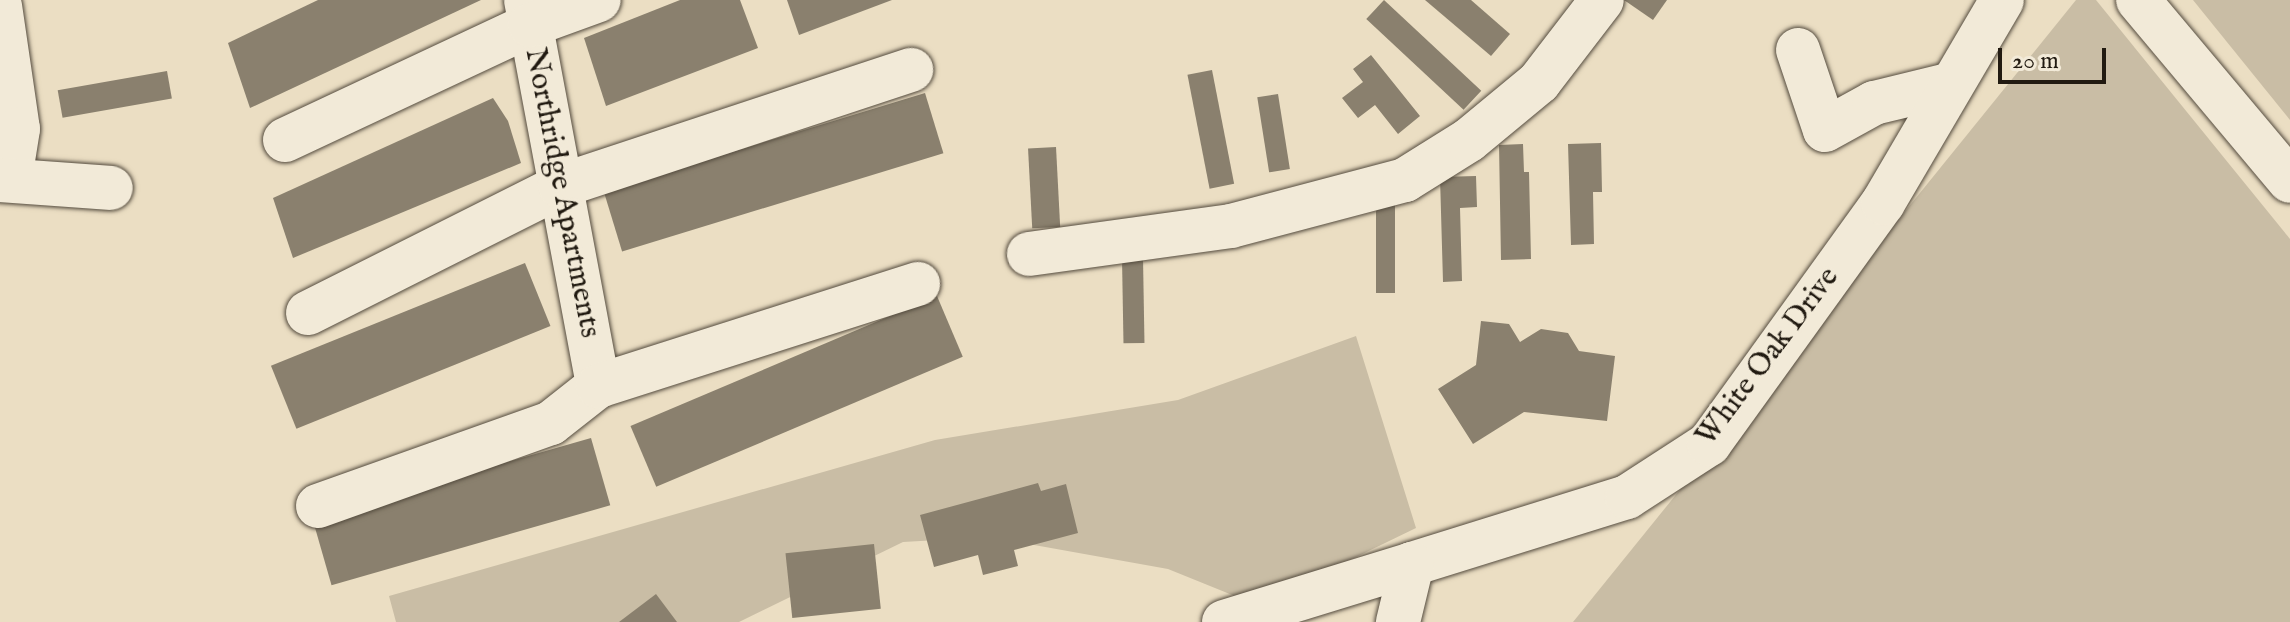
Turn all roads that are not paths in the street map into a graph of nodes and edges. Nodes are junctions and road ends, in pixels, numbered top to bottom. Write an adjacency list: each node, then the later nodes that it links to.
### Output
1 (599, 0): 6 (street)
2 (1602, 0): 15 (street)
3 (2002, 0): 9 (street, White Oak Drive)
4 (2138, 0): 12 (street)
5 (0, 6): 11 (street)
6 (528, 12): 10 (street); 13 (street, Northridge Apartments)
7 (1798, 50): 9 (street)
8 (911, 70): 13 (street)
9 (1952, 84): 20 (street, White Oak Drive)
10 (285, 140)
11 (5, 180): 14 (street)
12 (2290, 181)
13 (560, 186): 17 (street); 18 (street, Northridge Apartments)
14 (111, 188)
15 (1029, 254)
16 (918, 284): 18 (street)
17 (308, 313)
18 (598, 386): 19 (street)
19 (318, 506)
20 (1412, 564): 21 (street, White Oak Drive); 22 (street)
21 (1224, 622)
22 (1398, 622)

